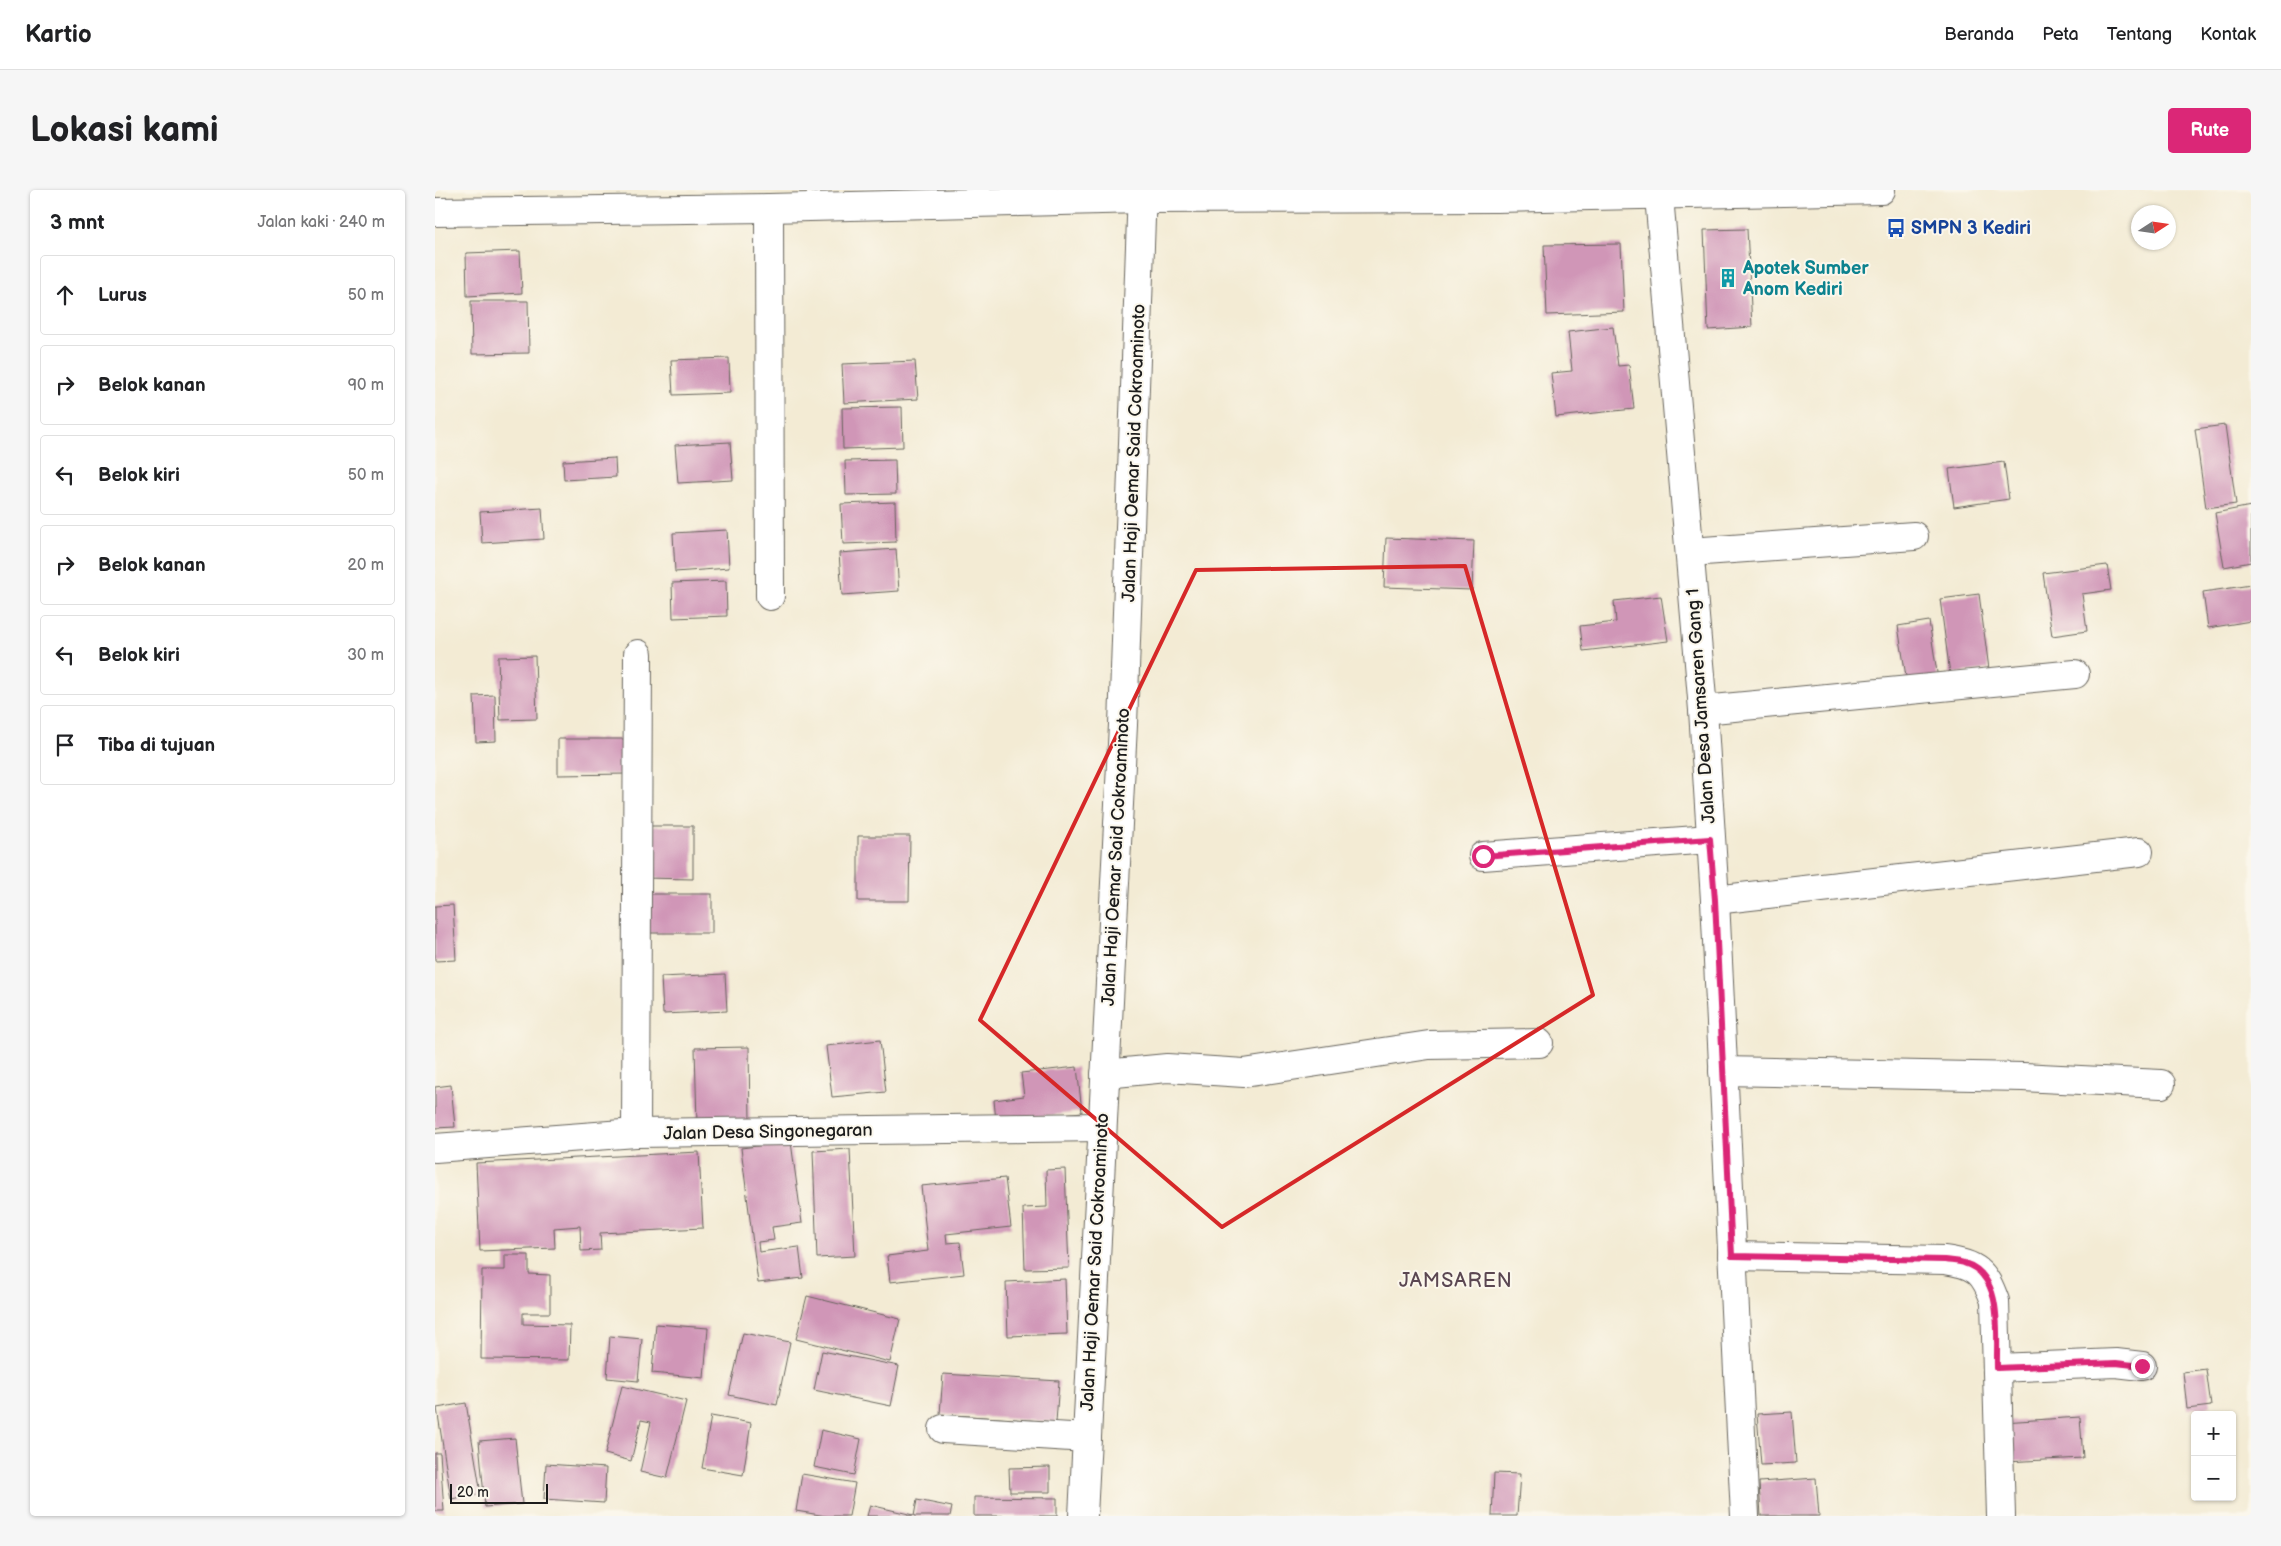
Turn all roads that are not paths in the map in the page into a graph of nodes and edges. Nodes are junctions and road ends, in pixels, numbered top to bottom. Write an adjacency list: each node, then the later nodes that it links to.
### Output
1 (1881, 190): 4 (street)
2 (1142, 194): 3 (street); 5 (street); 19 (street, Jalan Haji Oemar Said Cokroaminoto)
3 (1496, 194): 4 (street)
4 (1659, 196): 8 (street, Jalan Desa Jamsaren Gang 1)
5 (769, 208): 6 (street); 9 (street)
6 (435, 212)
7 (1915, 536): 8 (street)
8 (1690, 552): 12 (street, Jalan Desa Jamsaren Gang 1)
9 (770, 596)
10 (638, 654): 22 (street)
11 (2075, 674): 12 (street)
12 (1703, 710): 13 (street, Jalan Desa Jamsaren Gang 1)
13 (1710, 839): 15 (street); 16 (street, Jalan Desa Jamsaren Gang 1)
14 (2139, 852): 16 (street)
15 (1483, 856)
16 (1715, 900): 18 (street, Jalan Desa Jamsaren Gang 1)
17 (1539, 1043): 19 (street)
18 (1723, 1071): 20 (street); 24 (street, Jalan Desa Jamsaren Gang 1)
19 (1105, 1074): 21 (street, Jalan Haji Oemar Said Cokroaminoto)
20 (2161, 1084)
21 (1101, 1127): 22 (street, Jalan Desa Singonegaran); 28 (street, Jalan Haji Oemar Said Cokroaminoto)
22 (636, 1133): 23 (street, Jalan Desa Singonegaran)
23 (435, 1148)
24 (1732, 1256): 26 (street); 30 (street, Jalan Desa Jamsaren Gang 1)
25 (2142, 1366): 26 (street)
26 (1997, 1368): 31 (street)
27 (943, 1429): 28 (street)
28 (1087, 1438): 29 (street, Jalan Haji Oemar Said Cokroaminoto)
29 (1083, 1516)
30 (1745, 1516)
31 (2001, 1516)

